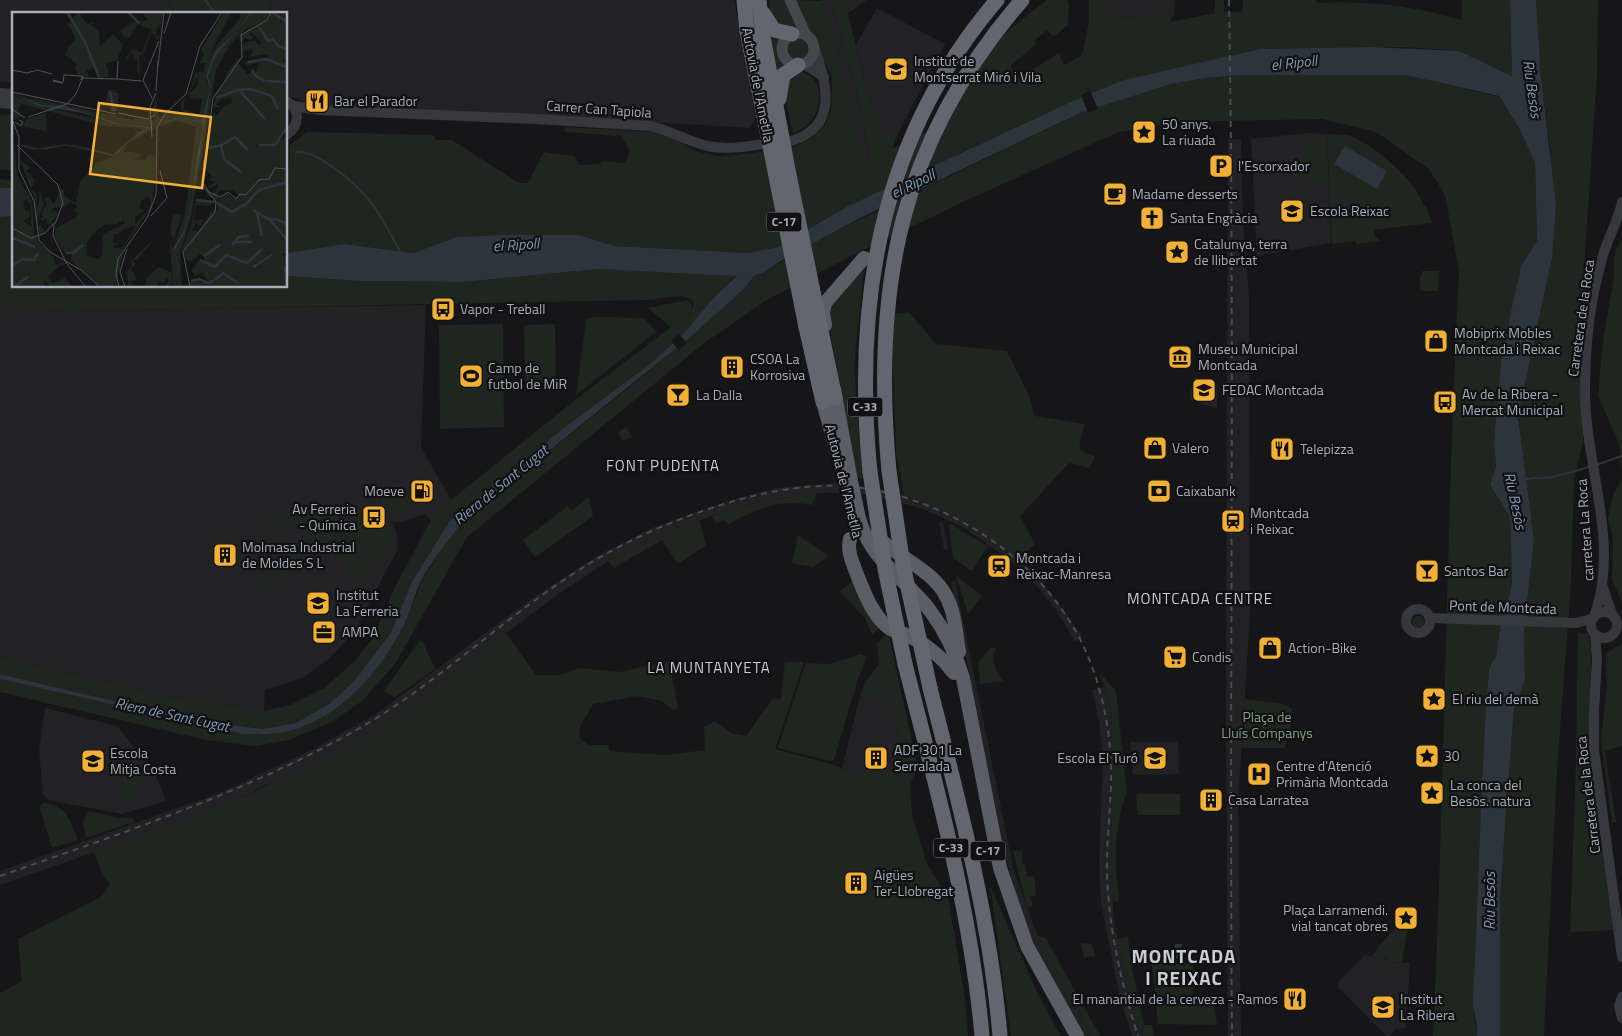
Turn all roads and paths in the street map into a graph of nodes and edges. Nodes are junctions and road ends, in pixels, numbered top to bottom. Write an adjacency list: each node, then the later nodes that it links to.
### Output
1 (744, 0): 12 (highway, Autovia de l'Ametlla / C-17)
2 (790, 0): 6 (main road)
3 (997, 0): 36 (highway, C-33, bridge)
4 (1022, 0): 37 (highway, C-33, bridge)
5 (759, 2): 6 (highway); 12 (highway, Autovia de l'Ametlla / C-17)
6 (799, 34): 7 (main road); 8 (main road)
7 (815, 49): 8 (main road); 9 (street, Carrer Can Tapiola)
8 (801, 65): 9 (street); 12 (highway)
9 (824, 77): 11 (street, Carrer Can Tapiola)
10 (290, 103): 11 (street, Carrer Can Tapiola); 13 (street)
11 (320, 110): 13 (street, Carrer Can Tapiola)
12 (770, 114): 17 (highway, Autovia de l'Ametlla / C-17, bridge)
13 (297, 120): 14 (street)
14 (288, 134)
15 (1622, 202): 18 (street, Carretera de la Roca)
16 (864, 258): 17 (highway)
17 (829, 400): 21 (highway, Autovia de l'Ametlla / C-17)
18 (1595, 471): 22 (street, carretera La Roca)
19 (875, 533): 23 (highway)
20 (846, 542): 26 (highway)
21 (876, 561): 24 (highway, Autovia de l'Ametlla / C-17); 25 (highway, C-17)
22 (1603, 587): 27 (street, carretera La Roca); 29 (street, carretera La Roca)
23 (941, 588): 25 (highway); 32 (highway)
24 (902, 594): 26 (highway); 32 (highway, Autovia de l'Ametlla / C-17)
25 (927, 606): 32 (highway, Autovia de l'Ametlla / C-17)
26 (872, 607): 32 (highway)
27 (1612, 614): 29 (street); 30 (street)
28 (1434, 618): 29 (street, Pont de Montcada)
29 (1593, 625): 30 (street); 31 (street, Carretera de la Roca)
30 (1607, 638): 31 (street, Carretera de la Roca)
31 (1597, 659): 33 (street, Carretera de la Roca)
32 (958, 675): 38 (highway, Autovia de l'Ametlla / C-17); 39 (highway, Autovia de l'Ametlla / C-17)
33 (1622, 957)
34 (1622, 997): 35 (street)
35 (1622, 1018)
36 (982, 1036)
37 (1000, 1036)
38 (1068, 1036)
39 (1078, 1036)

